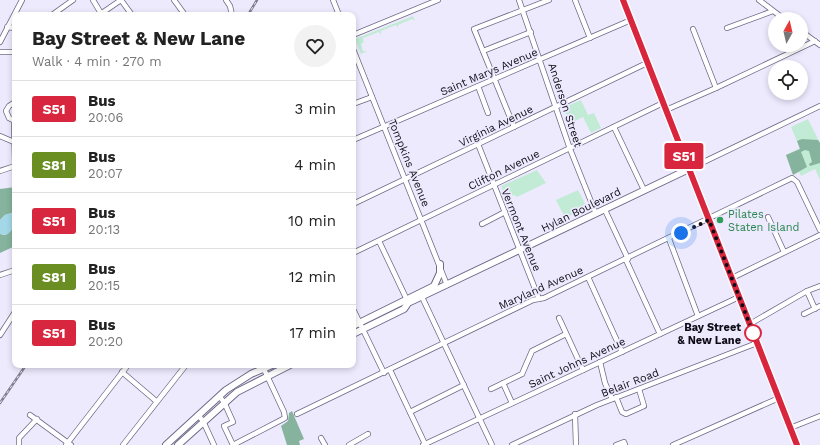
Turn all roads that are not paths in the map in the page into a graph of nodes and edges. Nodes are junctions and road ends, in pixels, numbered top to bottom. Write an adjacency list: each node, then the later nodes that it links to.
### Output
1 (22, 0): 18 (street)
2 (73, 0): 19 (street)
3 (93, 0): 20 (street)
4 (116, 0): 15 (street)
5 (121, 0): 15 (street); 22 (street)
6 (174, 0): 23 (street)
7 (226, 0): 24 (street)
8 (333, 0): 25 (street)
9 (438, 0): 33 (street)
10 (519, 0): 16 (street, Anderson Street)
11 (549, 0): 16 (street)
12 (575, 0): 35 (street)
13 (623, 0): 27 (main road)
14 (759, 0): 17 (street)
15 (109, 7): 21 (street)
16 (523, 10): 32 (street, Anderson Street); 39 (street)
17 (773, 11): 30 (street)
18 (15, 12)
19 (56, 12)
20 (100, 12)
21 (103, 12)
22 (130, 12)
23 (183, 12)
24 (231, 12)
25 (338, 12)
26 (12, 18): 28 (street)
27 (631, 20): 35 (street, Saint Marys Avenue); 44 (main road)
28 (7, 27): 29 (street); 37 (street)
29 (12, 28)
30 (727, 28)
31 (693, 29): 47 (street)
32 (531, 32): 39 (street); 43 (street, Anderson Street)
33 (356, 33)
34 (808, 36): 36 (street)
35 (590, 38): 43 (street, Saint Marys Avenue)
36 (815, 41): 38 (street); 47 (street, Clifton Avenue)
37 (0, 42)
38 (820, 45)
39 (483, 51): 45 (street)
40 (0, 52): 41 (street)
41 (12, 52)
42 (356, 57): 48 (street, Tompkins Avenue)
43 (541, 59): 45 (street, Saint Marys Avenue); 53 (street, Anderson Street)
44 (648, 63): 51 (main road); 53 (street, Virginia Avenue)
45 (494, 79): 46 (street, Saint Marys Avenue); 57 (street)
46 (478, 86): 54 (street); 56 (street, Saint Marys Avenue)
47 (716, 88): 51 (street, Clifton Avenue)
48 (372, 97): 49 (street); 56 (street, Tompkins Avenue)
49 (356, 103)
50 (12, 104): 55 (street)
51 (665, 106): 58 (street, Clifton Avenue); 65 (main road)
52 (820, 106): 65 (street, Hylan Boulevard)
53 (556, 107): 57 (street, Virginia Avenue); 63 (street, Anderson Street)
54 (488, 113)
55 (12, 119)
56 (384, 127): 60 (street, Saint Marys Avenue); 67 (street, Tompkins Avenue)
57 (514, 127): 62 (street, Virginia Avenue)
58 (614, 127): 63 (street, Clifton Avenue); 69 (street)
59 (0, 136): 61 (street)
60 (356, 139)
61 (12, 141)
62 (478, 144): 67 (street, Virginia Avenue); 68 (street, Vermont Avenue)
63 (570, 149): 68 (street, Clifton Avenue); 73 (street, Anderson Street)
64 (12, 167): 66 (street)
65 (689, 169): 69 (main road, Hylan Boulevard); 76 (main road)
66 (0, 171)
67 (406, 179): 70 (street, Virginia Avenue); 75 (street, Tompkins Avenue)
68 (494, 185): 72 (street, Vermont Avenue); 75 (street, Clifton Avenue)
69 (644, 190): 71 (main road, Hylan Boulevard)
70 (356, 203)
71 (605, 210): 73 (main road, Hylan Boulevard); 85 (street)
72 (505, 212): 77 (street); 82 (street, Vermont Avenue)
73 (596, 214): 82 (main road, Hylan Boulevard)
74 (768, 217): 84 (street)
75 (422, 220): 81 (street, Clifton Avenue); 86 (street, Tompkins Avenue)
76 (709, 220): 78 (street, Maryland Avenue); 80 (street, Maryland Avenue); 90 (main road)
77 (482, 224)
78 (820, 230)
79 (820, 235): 84 (street)
80 (669, 239): 85 (street, Maryland Avenue); 102 (street)
81 (379, 241): 83 (street, Clifton Avenue); 97 (street)
82 (520, 250): 91 (main road, Hylan Boulevard); 96 (street, Vermont Avenue)
83 (356, 252)
84 (784, 252): 90 (street)
85 (627, 259): 89 (street, Maryland Avenue); 111 (street)
86 (440, 264): 91 (street, Tompkins Avenue); 97 (main road)
87 (12, 271): 88 (street)
88 (0, 275)
89 (588, 277): 96 (street, Maryland Avenue); 115 (street)
90 (732, 278): 95 (main road)
91 (447, 284): 94 (main road, Hylan Boulevard)
92 (820, 286): 93 (street)
93 (807, 291): 99 (street); 106 (street)
94 (422, 297): 97 (main road, Hylan Boulevard); 113 (street)
95 (739, 297): 102 (street, Saint Johns Avenue); 106 (main road)
96 (539, 299): 113 (street, Maryland Avenue)
97 (408, 302): 105 (main road, Hylan Boulevard); 108 (main road, Hylan Boulevard)
98 (820, 306): 99 (street)
99 (815, 308): 100 (street)
100 (804, 314)
101 (356, 315): 105 (street)
102 (698, 316): 111 (street, Saint Johns Avenue)
103 (12, 317): 112 (street)
104 (559, 318): 110 (street)
105 (360, 323): 107 (main road, Hylan Boulevard); 108 (street)
106 (750, 324): 114 (main road)
107 (356, 325)
108 (363, 330): 109 (main road, Hylan Boulevard); 125 (street)
109 (356, 333)
110 (566, 334): 123 (street); 127 (street)
111 (660, 334): 115 (street, Saint Johns Avenue)
112 (0, 335)
113 (444, 343): 122 (street, Maryland Avenue); 128 (street)
114 (757, 343): 130 (street, Belair Road); 133 (main road)
115 (622, 352): 116 (street, Saint Johns Avenue)
116 (600, 362): 123 (street, Saint Johns Avenue); 132 (street)
117 (125, 368): 124 (street)
118 (184, 368): 134 (street)
119 (261, 368): 131 (main road)
120 (264, 368): 126 (street)
121 (284, 368): 126 (main road)
122 (390, 370): 125 (street, Maryland Avenue); 137 (street)
123 (584, 370): 136 (street, Saint Johns Avenue)
124 (122, 372): 134 (street); 149 (street)
125 (384, 373): 138 (street, Maryland Avenue)
126 (268, 376): 135 (main road); 155 (street)
127 (503, 383): 129 (street); 136 (street)
128 (464, 386): 137 (street); 143 (street)
129 (491, 389)
130 (639, 389): 132 (street, Belair Road); 132 (street)
131 (219, 396): 135 (street); 141 (main road)
132 (614, 398): 139 (street, Belair Road)
133 (778, 398): 146 (main road); 164 (street)
134 (156, 401): 151 (street)
135 (224, 402): 145 (main road); 155 (street)
136 (512, 404): 143 (street, Saint Johns Avenue)
137 (410, 412): 158 (street)
138 (297, 414)
139 (575, 414): 160 (street, Belair Road); 161 (street)
140 (30, 415): 144 (street)
141 (198, 415): 145 (street); 152 (main road)
142 (820, 416): 146 (street)
143 (480, 418): 158 (street, Saint Johns Avenue); 159 (street)
144 (37, 419): 149 (street); 150 (street)
145 (203, 421): 153 (main road); 154 (street)
146 (790, 428): 165 (main road)
147 (368, 434): 157 (street)
148 (322, 438): 156 (street)
149 (68, 444)
150 (20, 445)
151 (123, 445)
152 (166, 445)
153 (178, 445)
154 (214, 445)
155 (233, 445)
156 (324, 445)
157 (349, 445)
158 (424, 445)
159 (492, 445)
160 (512, 445)
161 (576, 445)
162 (616, 445): 163 (street)
163 (625, 445)
164 (673, 445)
165 (797, 445)

